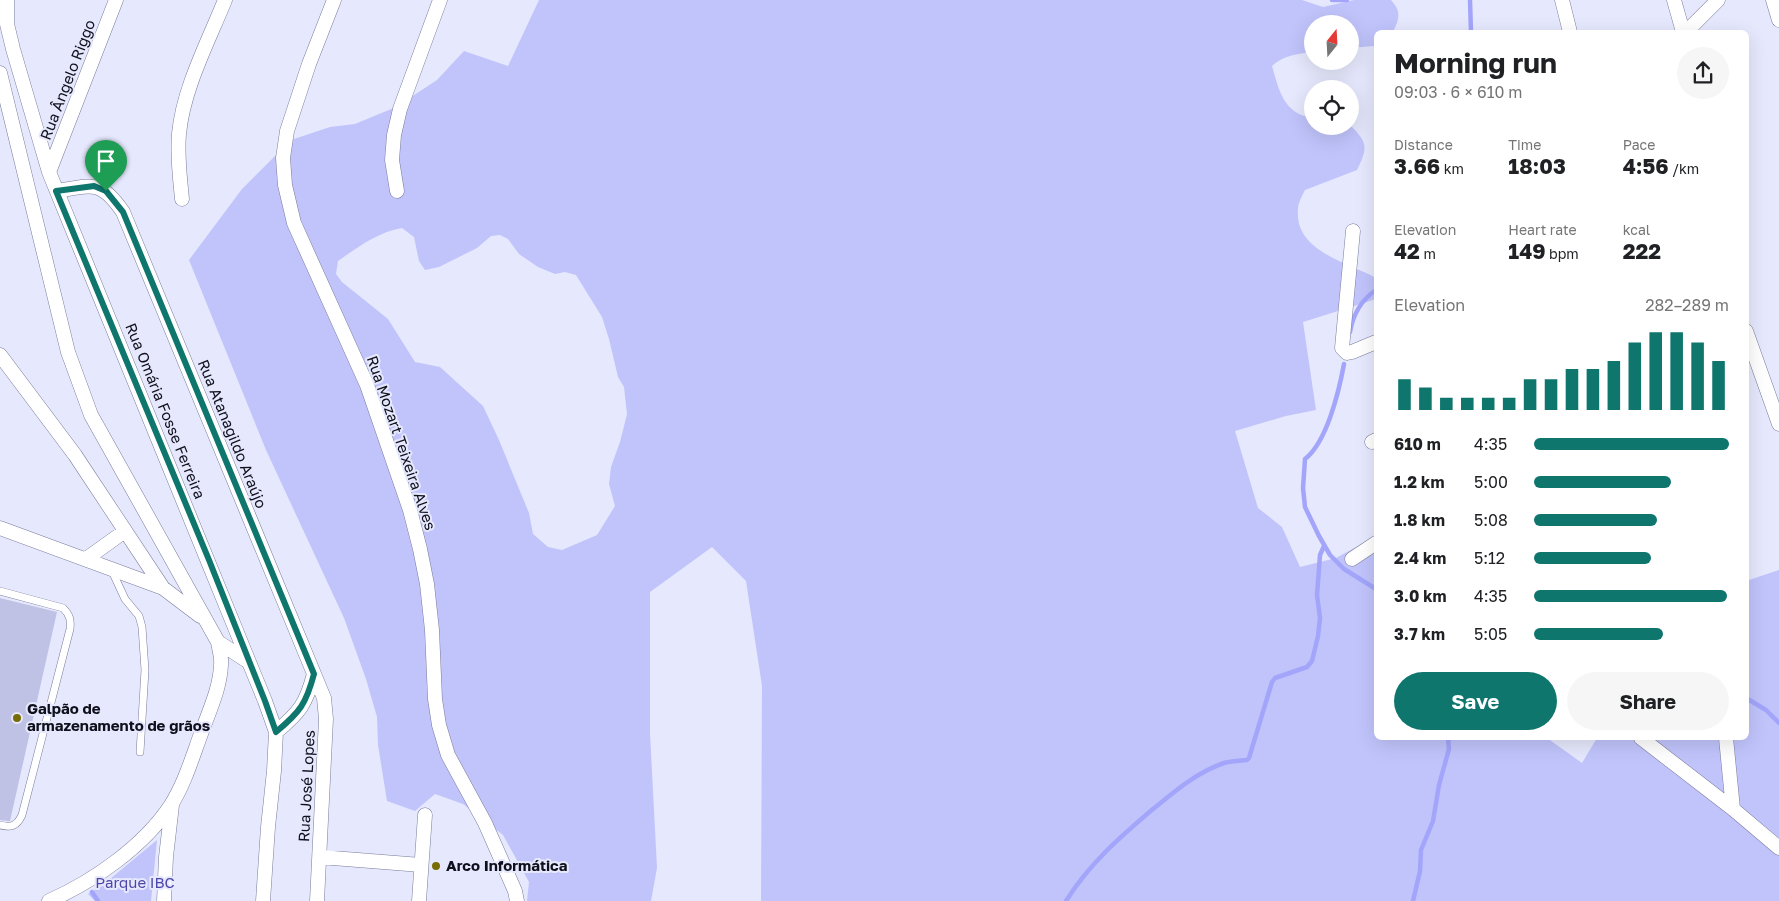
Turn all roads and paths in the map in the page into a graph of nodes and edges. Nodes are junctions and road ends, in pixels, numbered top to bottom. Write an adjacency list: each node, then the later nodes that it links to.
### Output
1 (7, 0): 15 (street, Rua Omária Fosse Ferreira)
2 (116, 0): 15 (street, Rua Ângelo Riggo)
3 (225, 0): 18 (street)
4 (334, 0): 52 (street, Rua Mozart Teixeira Alves)
5 (440, 0): 17 (street)
6 (1562, 0): 11 (street)
7 (1674, 0): 12 (street)
8 (1718, 0): 13 (street)
9 (1773, 0): 10 (street)
10 (1779, 20)
11 (1570, 30)
12 (1683, 30)
13 (1686, 30)
14 (0, 74): 32 (street)
15 (50, 172): 16 (street, Rua Omária Fosse Ferreira)
16 (56, 191): 34 (street, Rua Omária Fosse Ferreira); 35 (street, Rua Atanagildo Araújo)
17 (397, 191)
18 (182, 199)
19 (1353, 231): 21 (street)
20 (1749, 339): 23 (street)
21 (1374, 343)
22 (0, 354): 25 (street)
23 (1779, 424)
24 (0, 528): 28 (street)
25 (125, 531): 28 (street); 30 (street)
26 (1374, 544): 27 (street)
27 (1352, 558)
28 (86, 559): 29 (street)
29 (110, 568): 30 (street); 39 (lane)
30 (163, 588): 32 (street)
31 (0, 591): 43 (lane)
32 (205, 620): 33 (street)
33 (218, 642): 34 (street); 40 (street)
34 (249, 662): 36 (street, Rua Omária Fosse Ferreira)
35 (314, 674): 36 (street); 45 (street, Rua José Lopes)
36 (276, 732): 49 (street)
37 (1644, 740): 41 (street)
38 (1726, 740): 41 (street)
39 (140, 752)
40 (172, 804): 47 (street); 48 (street)
41 (1733, 809): 44 (street)
42 (424, 815): 46 (street)
43 (0, 825)
44 (1779, 848)
45 (320, 857): 46 (street); 50 (street, Rua José Lopes)
46 (421, 865): 51 (street)
47 (50, 901)
48 (164, 901)
49 (263, 901)
50 (318, 901)
51 (419, 901)
52 (517, 901)

